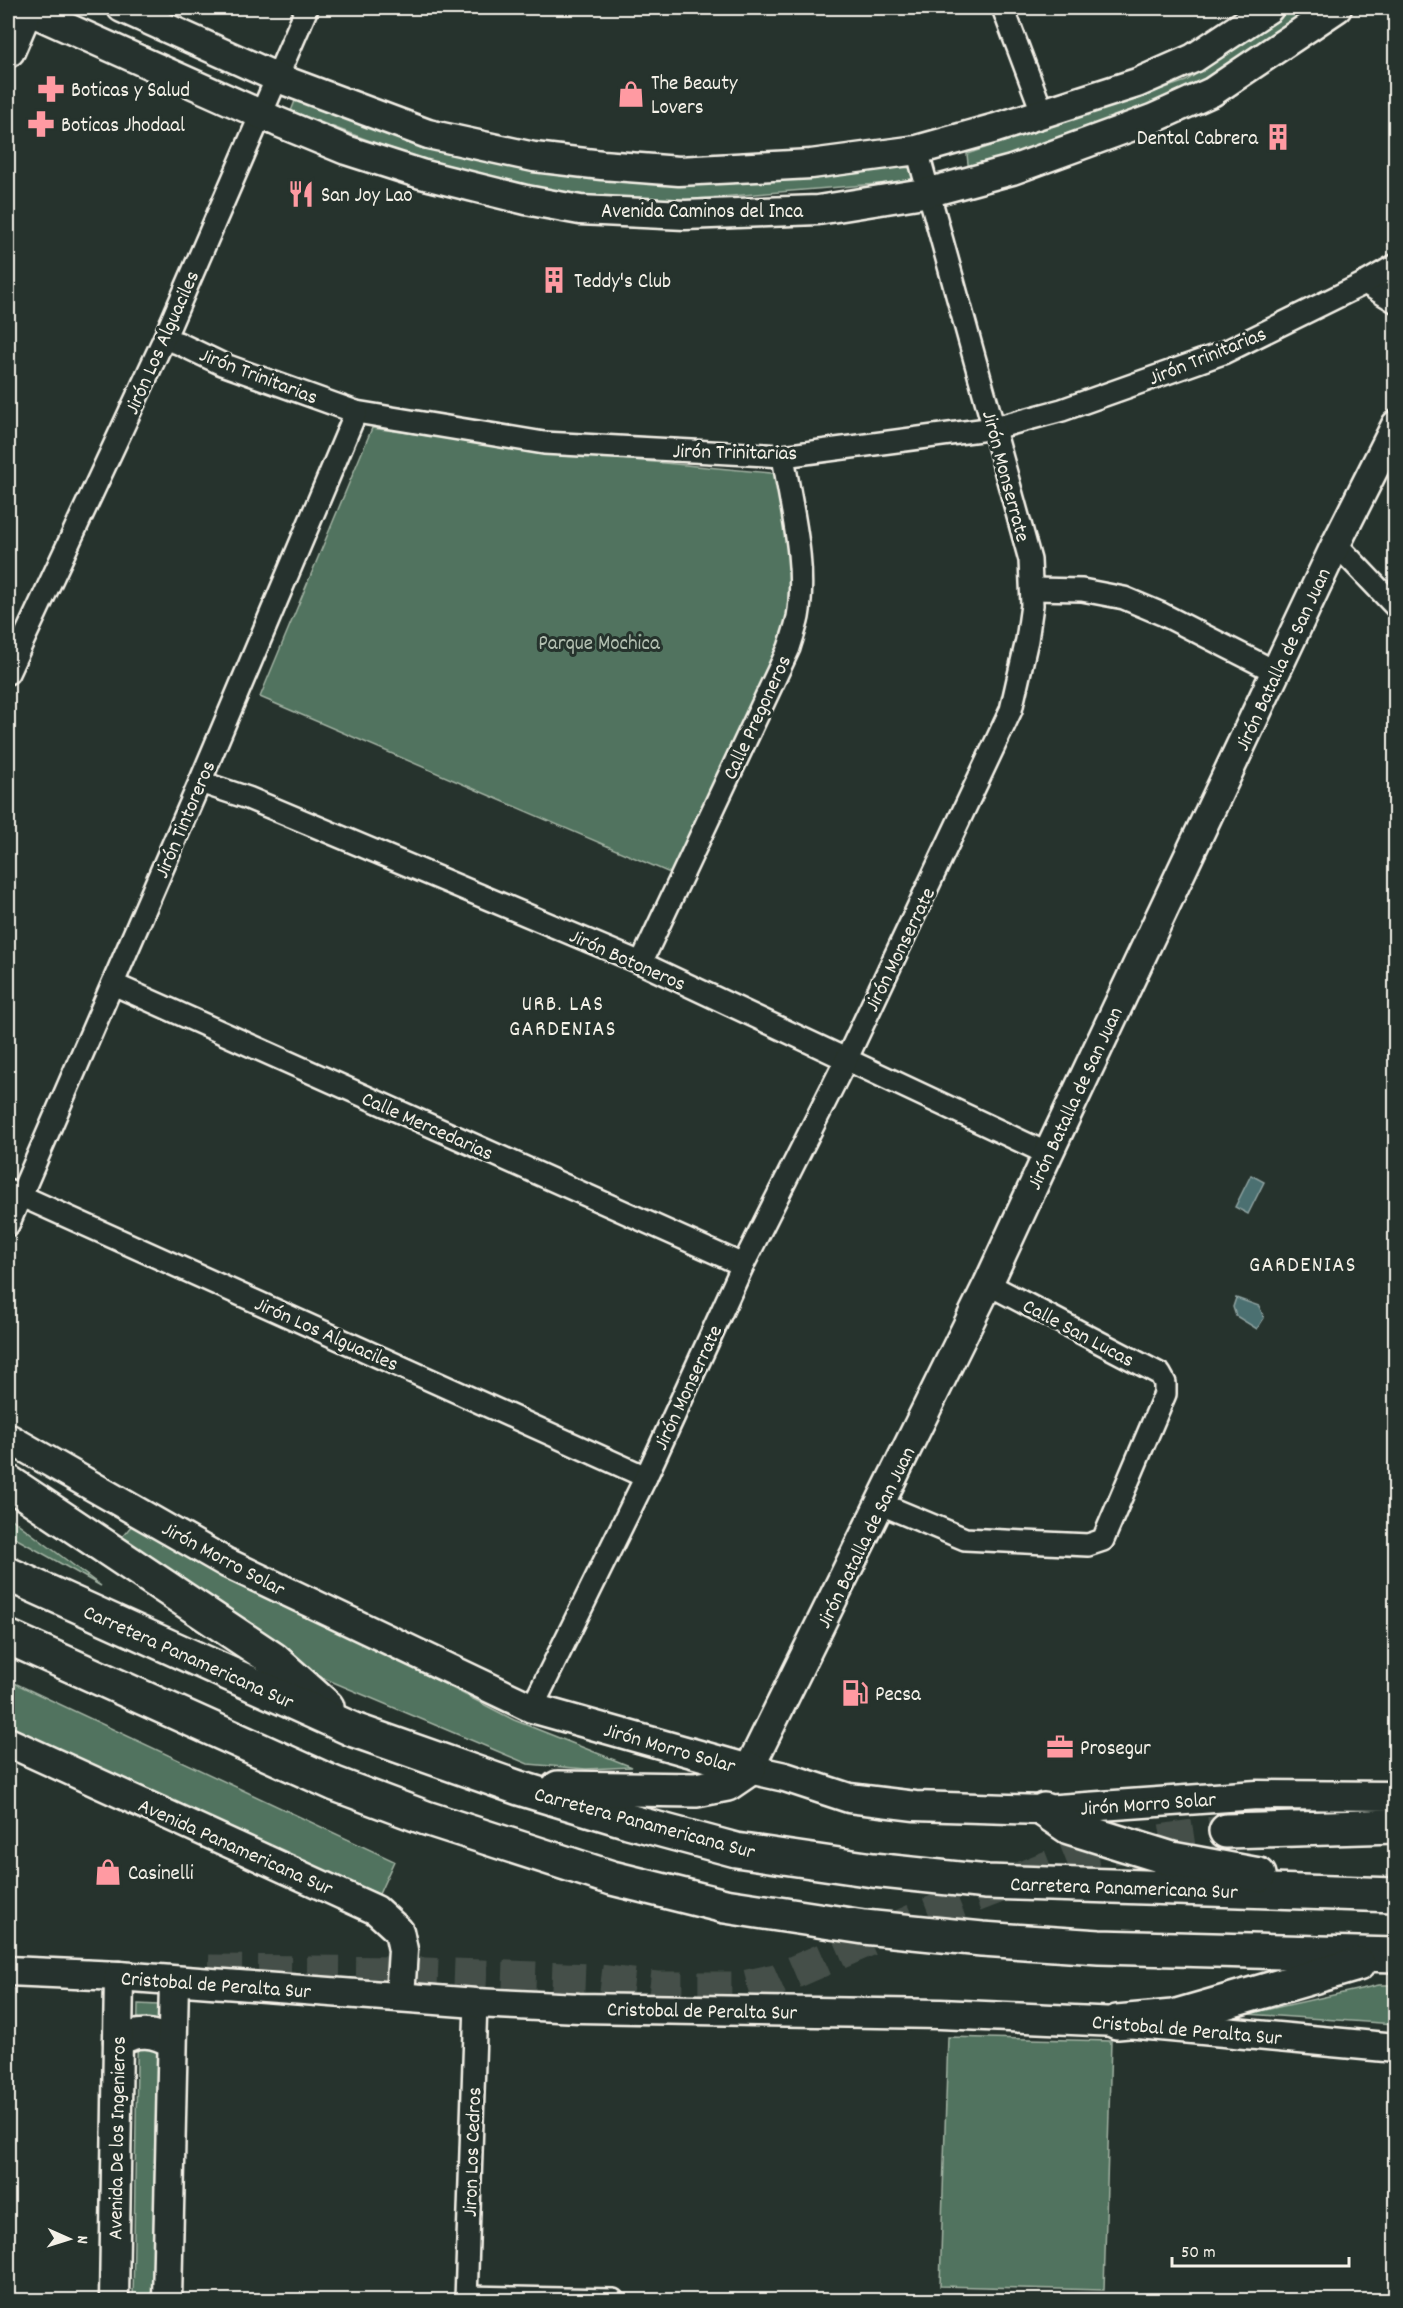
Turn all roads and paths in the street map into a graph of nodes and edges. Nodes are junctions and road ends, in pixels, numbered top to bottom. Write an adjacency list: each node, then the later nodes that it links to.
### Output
1 (25, 8): 7 (main road); 10 (main road, Avenida Caminos del Inca)
2 (122, 8): 8 (main road, Avenida Caminos del Inca)
3 (307, 8): 8 (street, Jirón Los Alguaciles)
4 (1003, 8): 9 (street)
5 (1269, 8): 9 (main road, Avenida Caminos del Inca)
6 (1337, 8): 12 (main road, Avenida Caminos del Inca)
7 (8, 50)
8 (278, 78): 10 (street, Jirón Los Alguaciles); 11 (main road, Avenida Caminos del Inca)
9 (1043, 114): 11 (main road, Avenida Caminos del Inca)
10 (262, 115): 12 (main road, Avenida Caminos del Inca); 16 (street, Jirón Los Alguaciles)
11 (916, 150): 12 (street, Jirón Monserrate)
12 (930, 192): 19 (street, Jirón Monserrate)
13 (1395, 265): 14 (street, Jirón Trinitarias)
14 (1365, 283): 15 (street); 19 (street, Jirón Trinitarias)
15 (1395, 302)
16 (164, 339): 17 (street, Jirón Trinitarias); 24 (street, Jirón Los Alguaciles)
17 (356, 412): 20 (street, Jirón Trinitarias); 26 (street, Jirón Tintoreros)
18 (1395, 425): 21 (main road, Jirón Batalla de San Juan)
19 (995, 428): 20 (street, Jirón Trinitarias); 22 (street, Jirón Monserrate)
20 (783, 456): 27 (street, Calle Pregoneros)
21 (1336, 544): 23 (street); 25 (main road, Jirón Batalla de San Juan)
22 (1032, 589): 25 (street); 29 (street, Jirón Monserrate)
23 (1395, 607)
24 (9, 666)
25 (1276, 672): 30 (main road, Jirón Batalla de San Juan)
26 (200, 782): 27 (street, Jirón Botoneros); 28 (street, Jirón Tintoreros)
27 (641, 963): 29 (street, Jirón Botoneros)
28 (113, 984): 31 (street, Jirón Tintoreros); 33 (street, Calle Mercedarias)
29 (847, 1058): 30 (street, Jirón Botoneros); 33 (street, Jirón Monserrate)
30 (1048, 1154): 34 (main road, Jirón Batalla de San Juan)
31 (14, 1193): 32 (street, Jirón Tintoreros); 36 (street, Jirón Los Alguaciles)
32 (8, 1225)
33 (743, 1265): 36 (street, Jirón Monserrate)
34 (988, 1284): 38 (main road, Jirón Batalla de San Juan); 38 (street, Calle San Lucas)
35 (8, 1438): 41 (main road, Jirón Morro Solar)
36 (646, 1477): 41 (street, Jirón Monserrate)
37 (8, 1482): 42 (main road)
38 (881, 1504): 44 (main road, Jirón Batalla de San Juan)
39 (8, 1574): 42 (main road, Carretera Panamericana Sur)
40 (8, 1637): 51 (main road)
41 (532, 1708): 44 (main road, Jirón Morro Solar)
42 (354, 1730): 45 (main road, Carretera Panamericana Sur)
43 (8, 1742): 55 (main road, Avenida Panamericana Sur)
44 (749, 1769): 45 (main road); 47 (main road, Jirón Morro Solar)
45 (519, 1788): 50 (main road, Carretera Panamericana Sur)
46 (1395, 1796): 47 (main road, Jirón Morro Solar)
47 (1044, 1810): 50 (main road)
48 (1395, 1826): 49 (main road)
49 (1226, 1831)
50 (1383, 1895)
51 (1392, 1955): 57 (main road)
52 (8, 1971): 53 (main road, Cristobal de Peralta Sur)
53 (119, 1976): 54 (main road, Cristobal de Peralta Sur); 58 (main road, Avenida De los Ingenieros)
54 (174, 1981): 55 (main road, Cristobal de Peralta Sur); 59 (main road)
55 (400, 1997): 56 (main road, Cristobal de Peralta Sur)
56 (476, 2003): 57 (main road, Cristobal de Peralta Sur); 61 (street, Jiron Los Cedros)
57 (1117, 2022): 60 (main road, Cristobal de Peralta Sur)
58 (118, 2041): 59 (main road); 62 (main road, Avenida De los Ingenieros)
59 (172, 2043): 63 (main road)
60 (1395, 2048)
61 (466, 2299): 64 (street)
62 (114, 2301)
63 (167, 2301)
64 (613, 2301)

